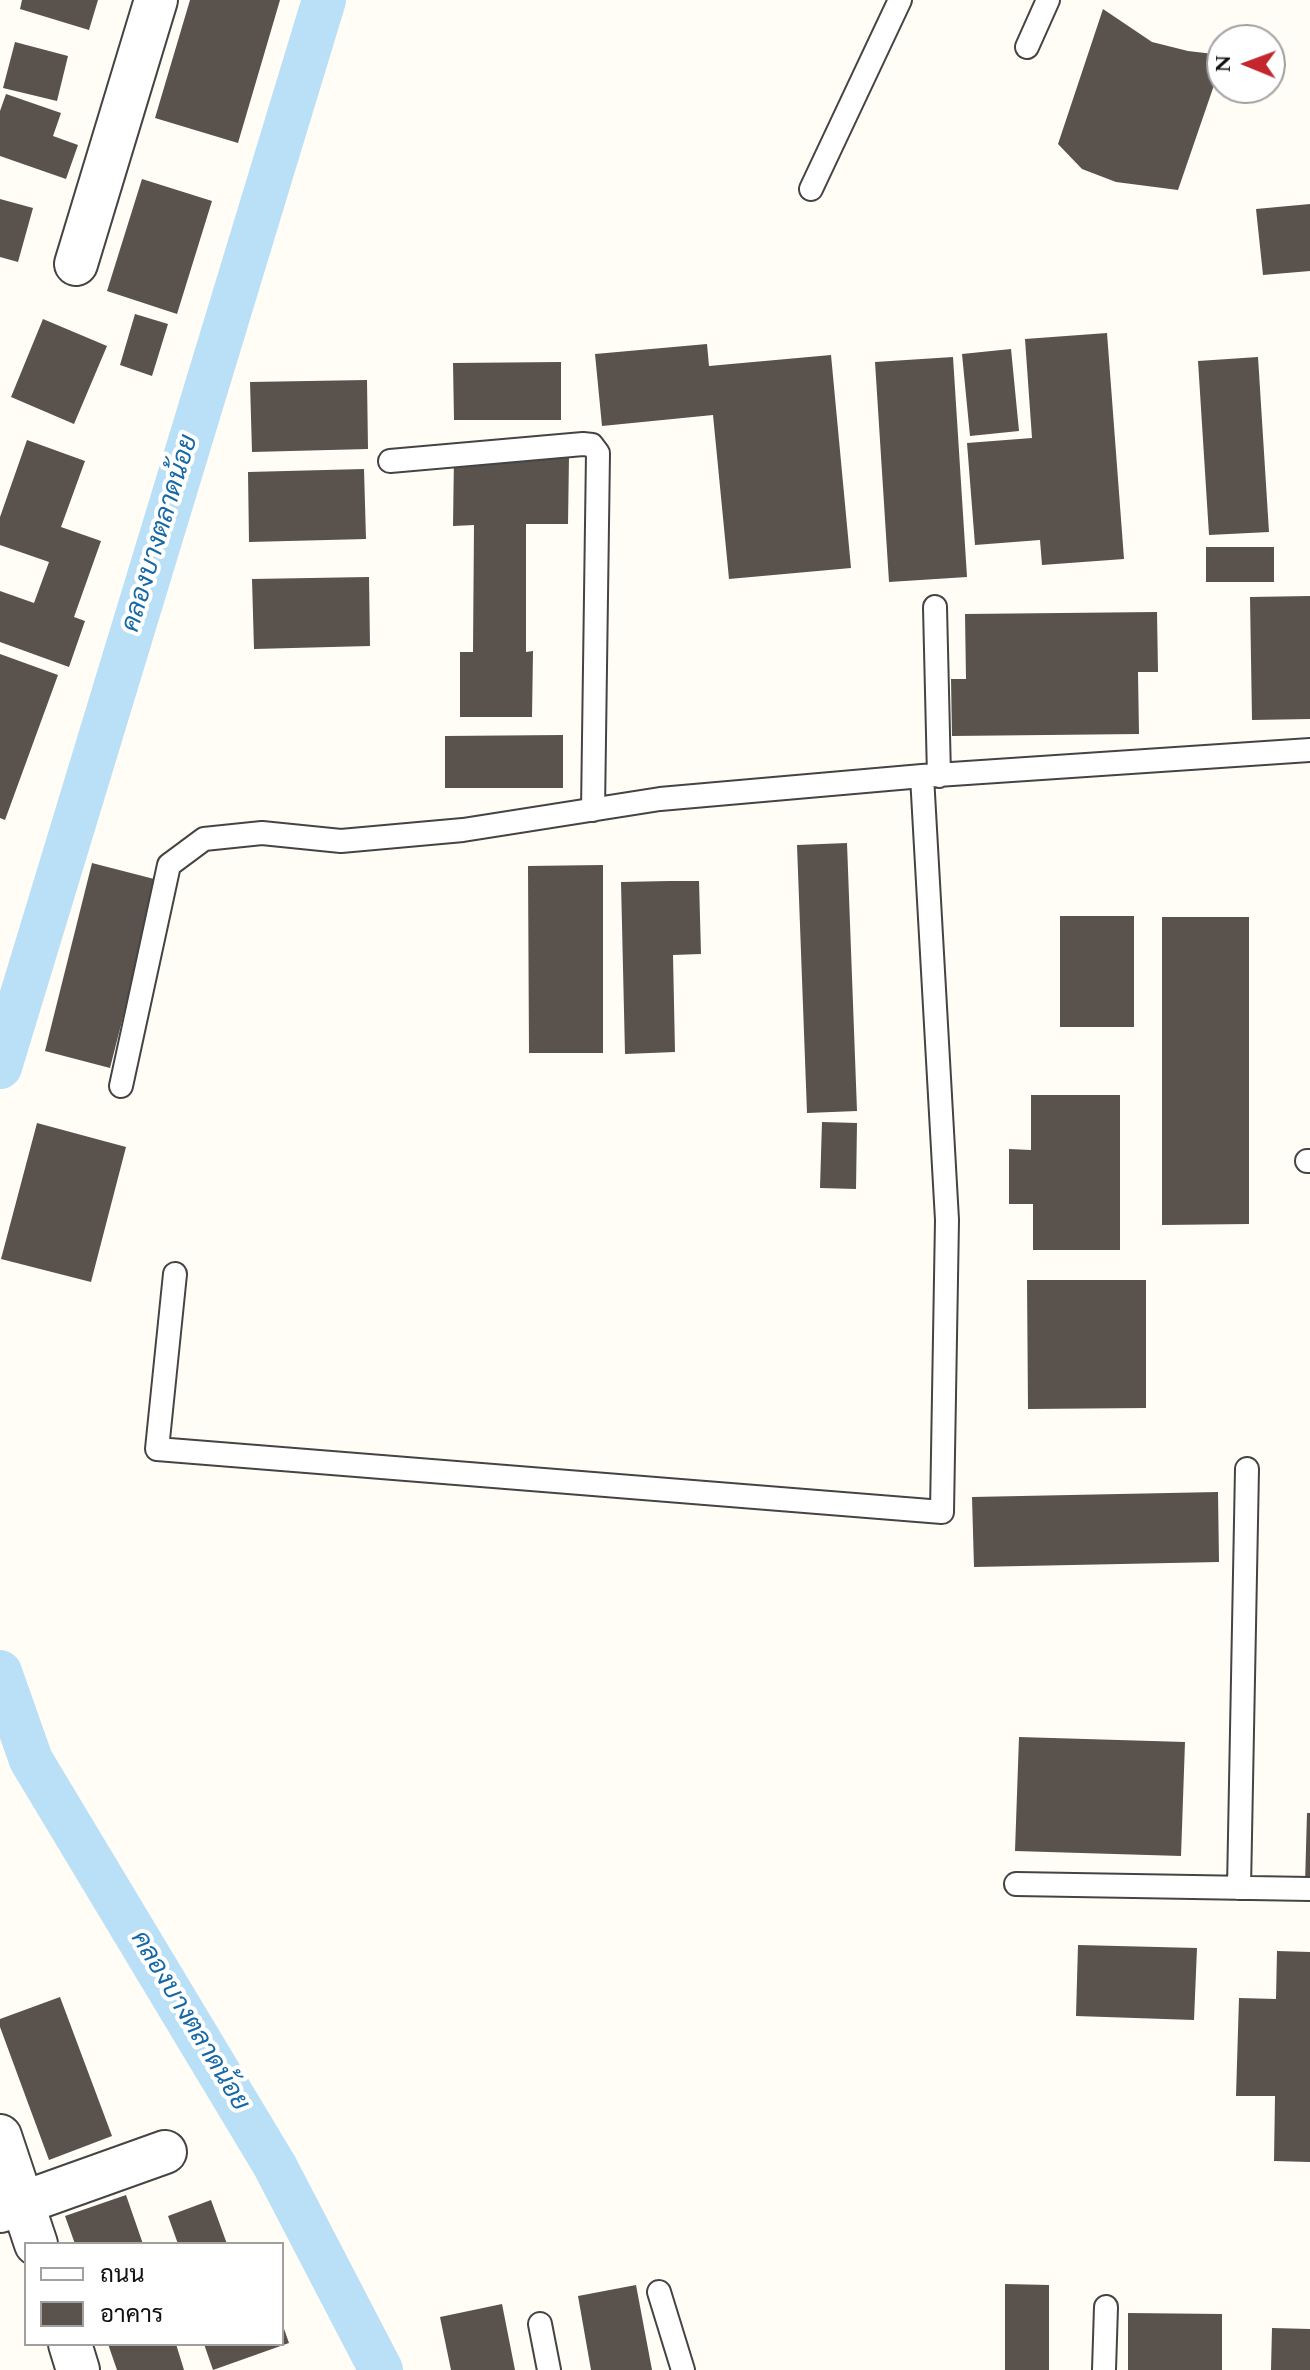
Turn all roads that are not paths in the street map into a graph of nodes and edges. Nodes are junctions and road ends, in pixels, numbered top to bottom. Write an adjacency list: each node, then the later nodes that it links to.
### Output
1 (156, 0): 6 (street)
2 (900, 0): 5 (lane)
3 (1048, 0): 4 (lane)
4 (1027, 47)
5 (811, 189)
6 (76, 264)
7 (390, 461): 11 (lane)
8 (935, 607): 10 (lane)
9 (1310, 750): 10 (lane)
10 (930, 776): 11 (lane); 13 (lane)
11 (593, 810): 12 (lane)
12 (121, 1086)
13 (175, 1274)
14 (1247, 1469): 16 (lane)
15 (1016, 1884): 16 (lane)
16 (1239, 1888): 17 (lane)
17 (1310, 1889)
18 (0, 2136): 20 (street)
19 (165, 2152): 20 (street)
20 (11, 2208): 21 (street)
21 (35, 2242)
22 (659, 2292): 28 (lane)
23 (1106, 2307): 29 (lane)
24 (540, 2324): 27 (lane)
25 (71, 2346): 26 (street)
26 (78, 2370)
27 (549, 2370)
28 (683, 2370)
29 (1104, 2370)

